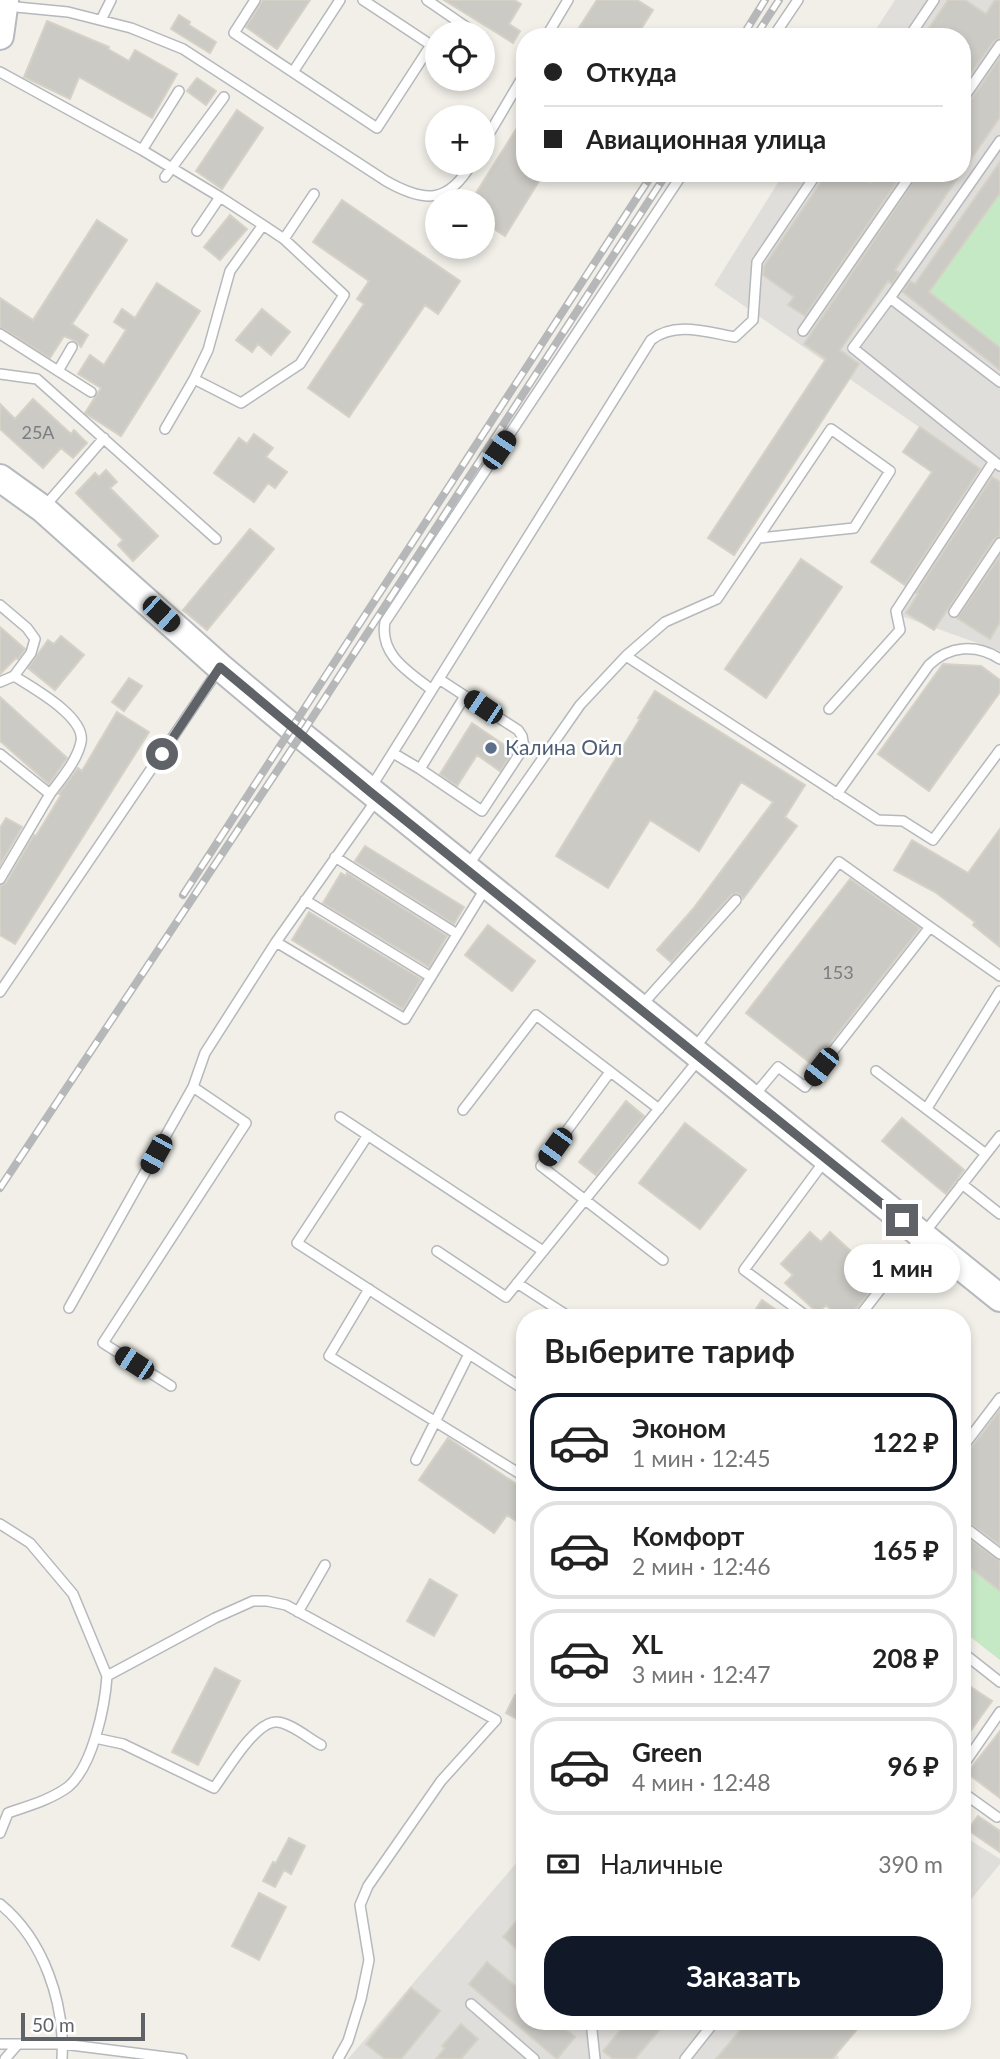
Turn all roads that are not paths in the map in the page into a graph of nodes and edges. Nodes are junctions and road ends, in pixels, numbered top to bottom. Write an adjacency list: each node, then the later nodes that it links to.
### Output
1 (111, 0): 10 (lane)
2 (256, 0): 18 (lane)
3 (340, 0): 18 (lane)
4 (363, 0): 18 (lane)
5 (427, 0): 11 (lane)
6 (568, 0): 12 (lane)
7 (798, 0): 13 (lane)
8 (934, 0): 14 (lane)
9 (4, 3): 10 (lane); 15 (main road)
10 (101, 20): 27 (lane)
11 (458, 21)
12 (551, 28)
13 (779, 28)
14 (915, 28)
15 (0, 36)
16 (1000, 45): 19 (lane)
17 (0, 72): 25 (lane)
18 (293, 72)
19 (971, 87)
20 (516, 88): 23 (lane)
21 (178, 91): 25 (lane)
22 (224, 97): 26 (lane)
23 (495, 124)
24 (1000, 141): 37 (lane)
25 (142, 150): 26 (lane)
26 (172, 167): 28 (lane); 33 (lane)
27 (465, 175)
28 (165, 177)
29 (677, 182): 62 (lane)
30 (811, 182): 60 (lane)
31 (906, 182): 38 (lane)
32 (314, 194): 36 (lane)
33 (220, 197): 34 (lane); 35 (lane)
34 (263, 225): 36 (lane); 43 (lane)
35 (197, 231)
36 (284, 239): 43 (lane)
37 (891, 298): 44 (lane); 48 (lane)
38 (803, 331)
39 (0, 334): 41 (lane)
40 (72, 347): 41 (lane)
41 (58, 370): 45 (lane)
42 (0, 374): 47 (lane)
43 (194, 379): 46 (lane)
44 (1000, 382)
45 (91, 392)
46 (164, 429)
47 (104, 439): 50 (lane); 52 (lane)
48 (997, 463): 64 (lane)
49 (0, 478): 50 (main road)
50 (43, 509): 58 (main road)
51 (759, 538): 51 (lane); 56 (lane)
52 (216, 539)
53 (1000, 543): 55 (lane)
54 (0, 605): 59 (lane)
55 (954, 612)
56 (626, 656): 71 (lane); 73 (lane)
57 (1000, 659): 71 (lane)
58 (220, 667): 70 (main road); 84 (lane)
59 (14, 676): 61 (lane); 69 (lane)
60 (439, 679): 62 (lane); 63 (lane)
61 (0, 682)
62 (432, 690): 66 (lane)
63 (465, 695): 68 (lane); 68 (lane)
64 (829, 709)
65 (1000, 750): 71 (lane)
66 (393, 753): 68 (lane); 70 (lane)
67 (0, 754): 69 (lane)
68 (420, 769)
69 (50, 794): 74 (lane)
70 (373, 794): 72 (lane); 73 (main road)
71 (837, 794)
72 (335, 858): 76 (lane); 79 (lane)
73 (467, 869): 75 (main road)
74 (0, 879)
75 (487, 886): 79 (lane); 85 (main road)
76 (306, 900): 80 (lane); 82 (lane)
77 (736, 900): 85 (lane)
78 (930, 927): 81 (lane); 86 (lane); 90 (lane)
79 (457, 934): 82 (lane)
80 (276, 942): 82 (lane); 89 (lane)
81 (1000, 976)
82 (430, 977)
83 (1000, 991): 91 (lane)
84 (0, 992)
85 (639, 1008): 86 (main road)
86 (696, 1054): 90 (main road); 92 (lane)
87 (876, 1071): 91 (lane)
88 (610, 1072): 92 (lane); 93 (lane); 100 (lane)
89 (193, 1087): 109 (lane); 115 (lane)
90 (752, 1098): 98 (main road)
91 (927, 1108): 97 (lane)
92 (659, 1109): 100 (lane)
93 (463, 1110)
94 (340, 1117): 95 (lane)
95 (368, 1135): 104 (lane); 107 (lane)
96 (1000, 1136): 97 (lane)
97 (986, 1154): 99 (lane)
98 (826, 1158): 102 (main road); 111 (lane)
99 (962, 1184): 101 (lane); 102 (lane)
100 (585, 1199): 104 (lane); 105 (lane)
101 (1000, 1214)
102 (921, 1235): 108 (main road); 112 (lane)
103 (437, 1251): 106 (lane)
104 (543, 1251): 106 (lane)
105 (663, 1260)
106 (517, 1283): 110 (lane)
107 (369, 1289): 113 (lane); 117 (lane)
108 (1000, 1298)
109 (69, 1308)
110 (557, 1309)
111 (797, 1309)
112 (865, 1309)
113 (469, 1354): 114 (lane); 117 (lane)
114 (516, 1384)
115 (171, 1386)
116 (1000, 1398): 118 (lane)
117 (436, 1420): 119 (lane); 120 (lane)
118 (971, 1436)
119 (415, 1460)
120 (516, 1471)
121 (0, 1524): 127 (lane)
122 (971, 1532): 123 (lane)
123 (1000, 1554)
124 (326, 1565): 125 (lane)
125 (298, 1612): 127 (lane); 147 (lane)
126 (971, 1659): 128 (lane)
127 (107, 1676): 130 (lane)
128 (1000, 1682)
129 (1000, 1712): 132 (lane)
130 (95, 1738): 131 (lane); 134 (lane)
131 (321, 1745)
132 (971, 1753)
133 (971, 1798): 135 (lane)
134 (4, 1810): 136 (lane)
135 (997, 1817)
136 (0, 1833)
137 (0, 1904): 143 (lane)
138 (471, 2004): 148 (lane)
139 (593, 2030): 149 (lane)
140 (708, 2030): 150 (lane)
141 (0, 2044): 142 (lane)
142 (18, 2044): 143 (lane); 144 (lane)
143 (63, 2045): 145 (lane); 146 (lane)
144 (5, 2059)
145 (62, 2059)
146 (182, 2059)
147 (338, 2059)
148 (534, 2059)
149 (595, 2059)
150 (685, 2059)

